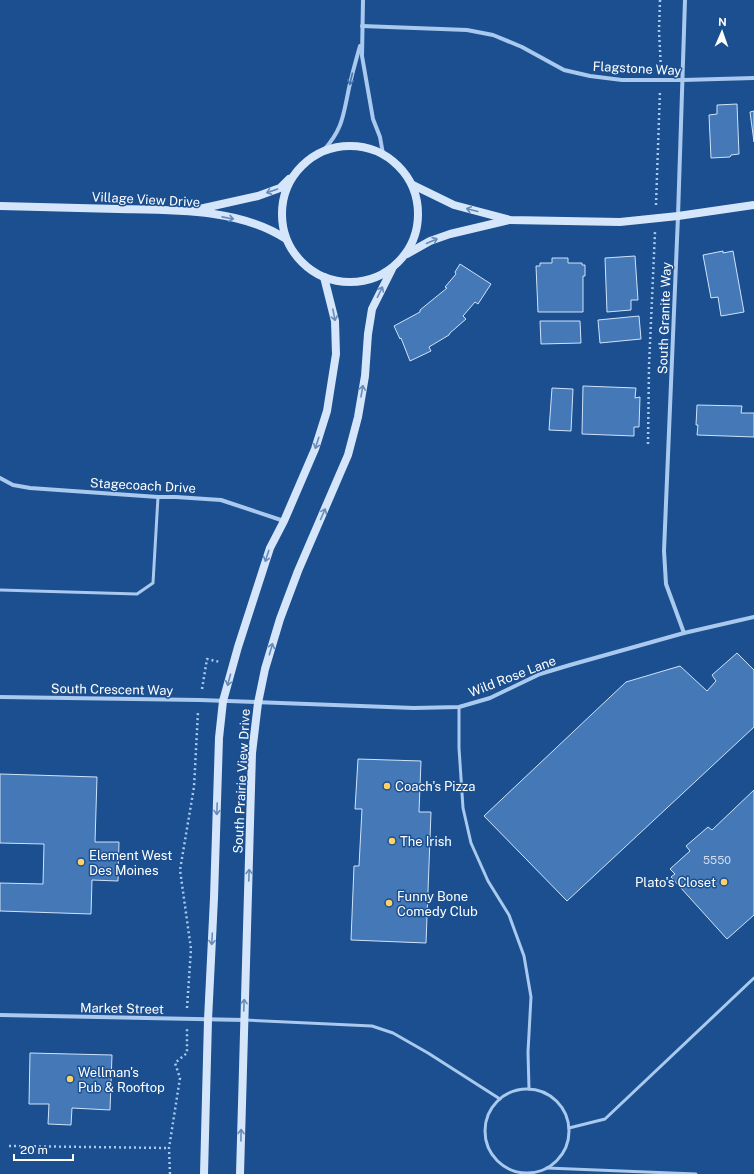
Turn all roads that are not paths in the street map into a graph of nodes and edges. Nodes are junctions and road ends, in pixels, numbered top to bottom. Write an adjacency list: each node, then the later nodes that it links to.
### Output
1 (363, 0): 3 (street)
2 (685, 0): 6 (street, South Granite Way)
3 (362, 26): 4 (street); 6 (street, Flagstone Way)
4 (362, 42): 7 (street, one-way to 7); 8 (street)
5 (754, 78): 6 (street, Flagstone Way)
6 (683, 80): 14 (street, South Granite Way)
7 (323, 151): 8 (street); 9 (street)
8 (383, 154): 10 (street)
9 (301, 166): 13 (street, one-way to 13); 16 (street)
10 (413, 185): 15 (street, one-way to 10); 17 (street)
11 (754, 204): 14 (street)
12 (0, 206): 13 (street, Village View Drive)
13 (190, 211): 16 (street, Village View Drive, one-way to 16)
14 (678, 216): 15 (street); 25 (street, South Granite Way)
15 (510, 220): 17 (street, one-way to 15)
16 (286, 239): 19 (street)
17 (406, 254): 18 (street)
18 (392, 269): 19 (street); 28 (street, South Prairie View Drive, one-way to 18)
19 (324, 278): 22 (street, South Prairie View Drive, one-way to 22)
20 (0, 478): 21 (street, Stagecoach Drive)
21 (158, 497): 22 (street, Stagecoach Drive); 23 (lane)
22 (284, 521): 27 (street, South Prairie View Drive, one-way to 27)
23 (0, 590)
24 (754, 617): 25 (street, Wild Rose Lane)
25 (684, 633): 29 (street, Wild Rose Lane)
26 (0, 696): 27 (street, South Crescent Way)
27 (223, 701): 28 (street, Wild Rose Lane); 32 (street, South Prairie View Drive, one-way to 32)
28 (258, 702): 29 (street, Wild Rose Lane); 33 (street, South Prairie View Drive, one-way to 28)
29 (459, 707): 34 (lane)
30 (754, 978): 36 (lane)
31 (0, 1015): 32 (street, Market Street)
32 (208, 1020): 33 (street, Market Street); 38 (street, South Prairie View Drive)
33 (244, 1020): 35 (lane); 39 (street, South Prairie View Drive, one-way to 33)
34 (529, 1089): 35 (lane); 36 (lane)
35 (500, 1099): 40 (lane)
36 (569, 1128): 37 (lane)
37 (547, 1168): 40 (lane); 41 (lane)
38 (204, 1174)
39 (240, 1174)
40 (523, 1174)
41 (696, 1174)

